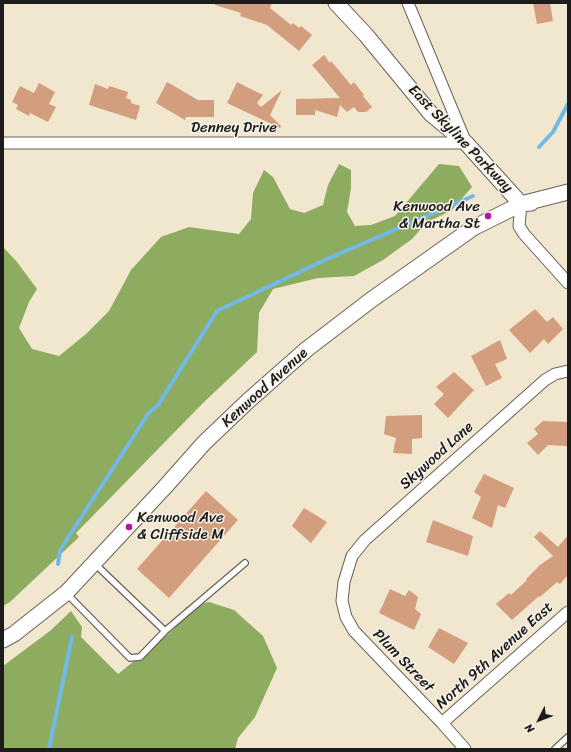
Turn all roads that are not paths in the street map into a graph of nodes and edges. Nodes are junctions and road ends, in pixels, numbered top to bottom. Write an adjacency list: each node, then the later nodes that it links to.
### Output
1 (336, 3): 4 (street, East Skyline Parkway)
2 (408, 3): 4 (street)
3 (3, 143): 4 (street, Denney Drive)
4 (466, 143): 7 (street, East Skyline Parkway)
5 (568, 192): 7 (street, Kenwood Avenue)
6 (568, 202): 7 (street, East Skyline Parkway)
7 (521, 204): 8 (street); 10 (street, Kenwood Avenue)
8 (568, 283)
9 (568, 371): 12 (street, Skywood Lane)
10 (94, 563): 13 (street, Kenwood Avenue); 15 (lane)
11 (245, 563): 15 (lane)
12 (344, 582): 17 (street, Plum Street)
13 (66, 593): 15 (lane); 16 (street, Kenwood Avenue)
14 (568, 612): 17 (street, North 9th Avenue East)
15 (165, 631)
16 (3, 640)
17 (442, 723): 19 (street, Plum Street)
18 (568, 738): 20 (lane)
19 (465, 749)
20 (555, 749)

